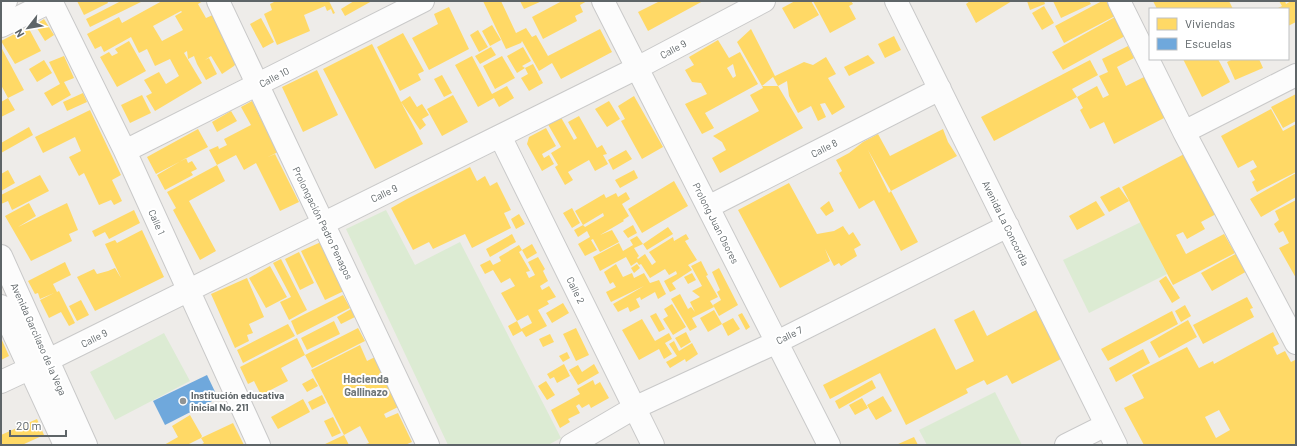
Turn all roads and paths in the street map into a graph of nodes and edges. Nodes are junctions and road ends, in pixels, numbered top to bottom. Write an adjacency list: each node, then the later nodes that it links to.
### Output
1 (6, 1): 9 (street)
2 (52, 1): 10 (street); 17 (street, Calle 1)
3 (218, 1): 13 (street, Prolongación Pedro Penagos)
4 (424, 1): 13 (street, Calle 10)
5 (603, 1): 11 (street, Prolong Juan Osores)
6 (764, 1): 11 (street, Calle 9)
7 (896, 1): 14 (street, Avenida La Concordia)
8 (1119, 1): 15 (street)
9 (1, 3)
10 (1, 26)
11 (637, 68): 16 (street, Calle 9); 18 (street, Prolong Juan Osores)
12 (1296, 75): 15 (street)
13 (257, 86): 17 (street, Calle 10); 19 (street, Prolongación Pedro Penagos)
14 (940, 89): 18 (street, Calle 8); 20 (street, Avenida La Concordia)
15 (1184, 132): 25 (street)
16 (500, 136): 19 (street, Calle 9); 28 (street, Calle 2)
17 (125, 151): 22 (street, Calle 1)
18 (708, 207): 24 (street, Prolong Juan Osores)
19 (324, 223): 22 (street, Calle 9); 33 (street, Prolongación Pedro Penagos)
20 (1008, 226): 24 (street, Calle 7); 29 (street, Avenida La Concordia)
21 (1, 256): 26 (street, Avenida Garcilaso de la Vega)
22 (188, 291): 26 (street, Calle 9); 32 (street, Calle 1)
23 (1, 306): 26 (street, Avenida Garcilaso de la Vega)
24 (777, 342): 28 (street, Calle 7); 36 (street, Prolong Juan Osores)
25 (1296, 343)
26 (39, 365): 27 (street, Calle 9); 30 (street, Avenida Garcilaso de la Vega); 31 (street, Avenida Garcilaso de la Vega)
27 (1, 382)
28 (634, 408): 34 (street, Calle 7); 35 (street, Calle 2)
29 (1106, 425): 37 (street); 38 (street, Avenida La Concordia)
30 (66, 445)
31 (86, 445)
32 (259, 445)
33 (428, 445)
34 (571, 445)
35 (652, 445)
36 (830, 445)
37 (1066, 445)
38 (1116, 445)

